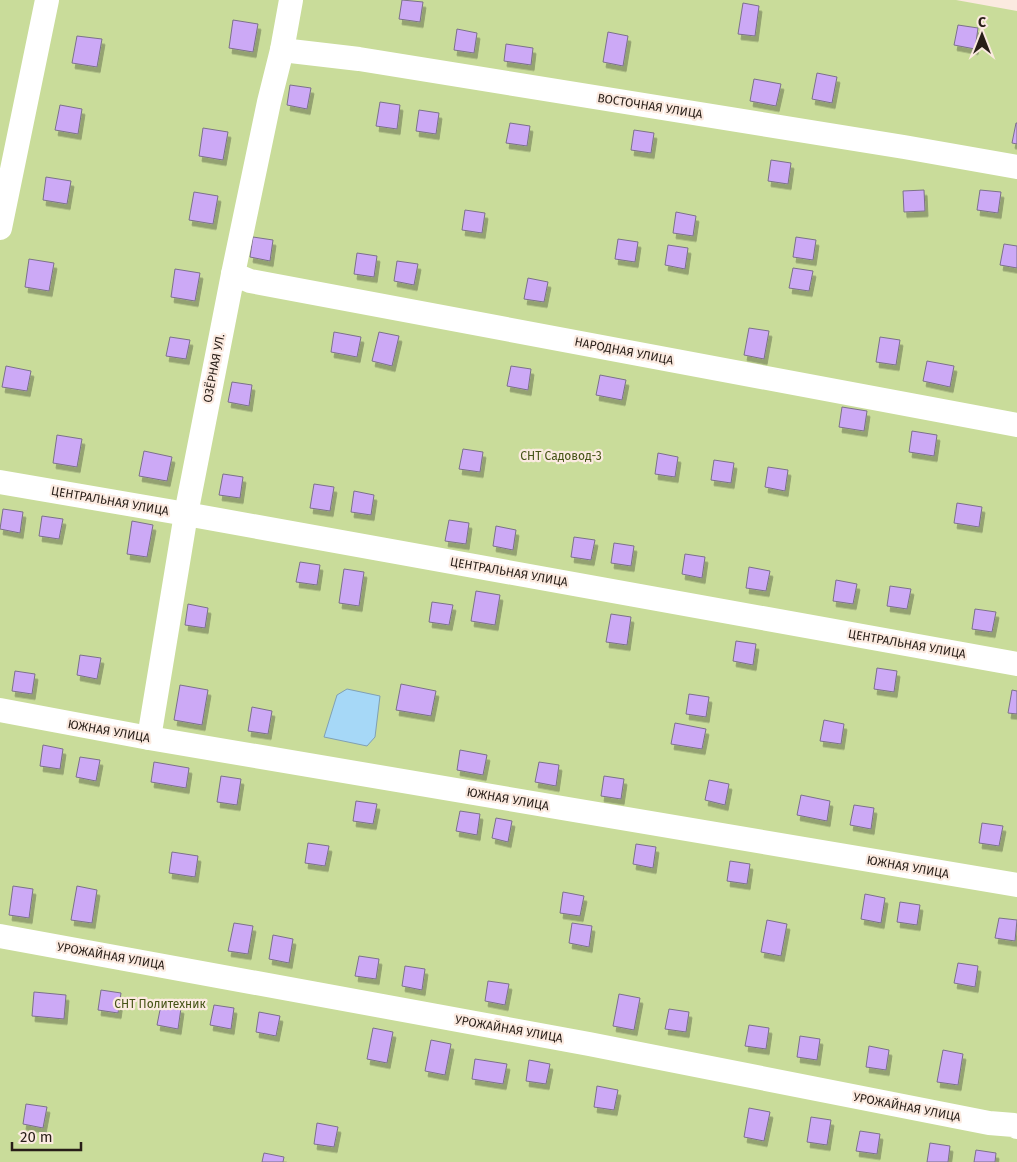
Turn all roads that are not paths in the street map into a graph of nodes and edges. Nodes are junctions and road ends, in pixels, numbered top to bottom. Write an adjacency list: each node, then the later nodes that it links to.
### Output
1 (47, 0): 5 (lane)
2 (291, 0): 3 (lane, ОЗЁРНАЯ УЛ.)
3 (282, 50): 4 (lane, ВОСТОЧНАЯ УЛИЦА); 6 (lane, ОЗЁРНАЯ УЛ.)
4 (1017, 167)
5 (0, 228)
6 (233, 274): 7 (lane, НАРОДНАЯ УЛИЦА); 9 (lane, ОЗЁРНАЯ УЛ.)
7 (1017, 425)
8 (0, 482): 9 (lane, ЦЕНТРАЛЬНАЯ УЛИЦА)
9 (186, 514): 10 (lane, ЦЕНТРАЛЬНАЯ УЛИЦА); 12 (lane, ОЗЁРНАЯ УЛ.)
10 (1017, 664)
11 (0, 710): 12 (lane, ЮЖНАЯ УЛИЦА)
12 (149, 738): 13 (lane, ЮЖНАЯ УЛИЦА)
13 (1017, 886)
14 (0, 936): 15 (lane, УРОЖАЙНАЯ УЛИЦА)
15 (1017, 1127)

